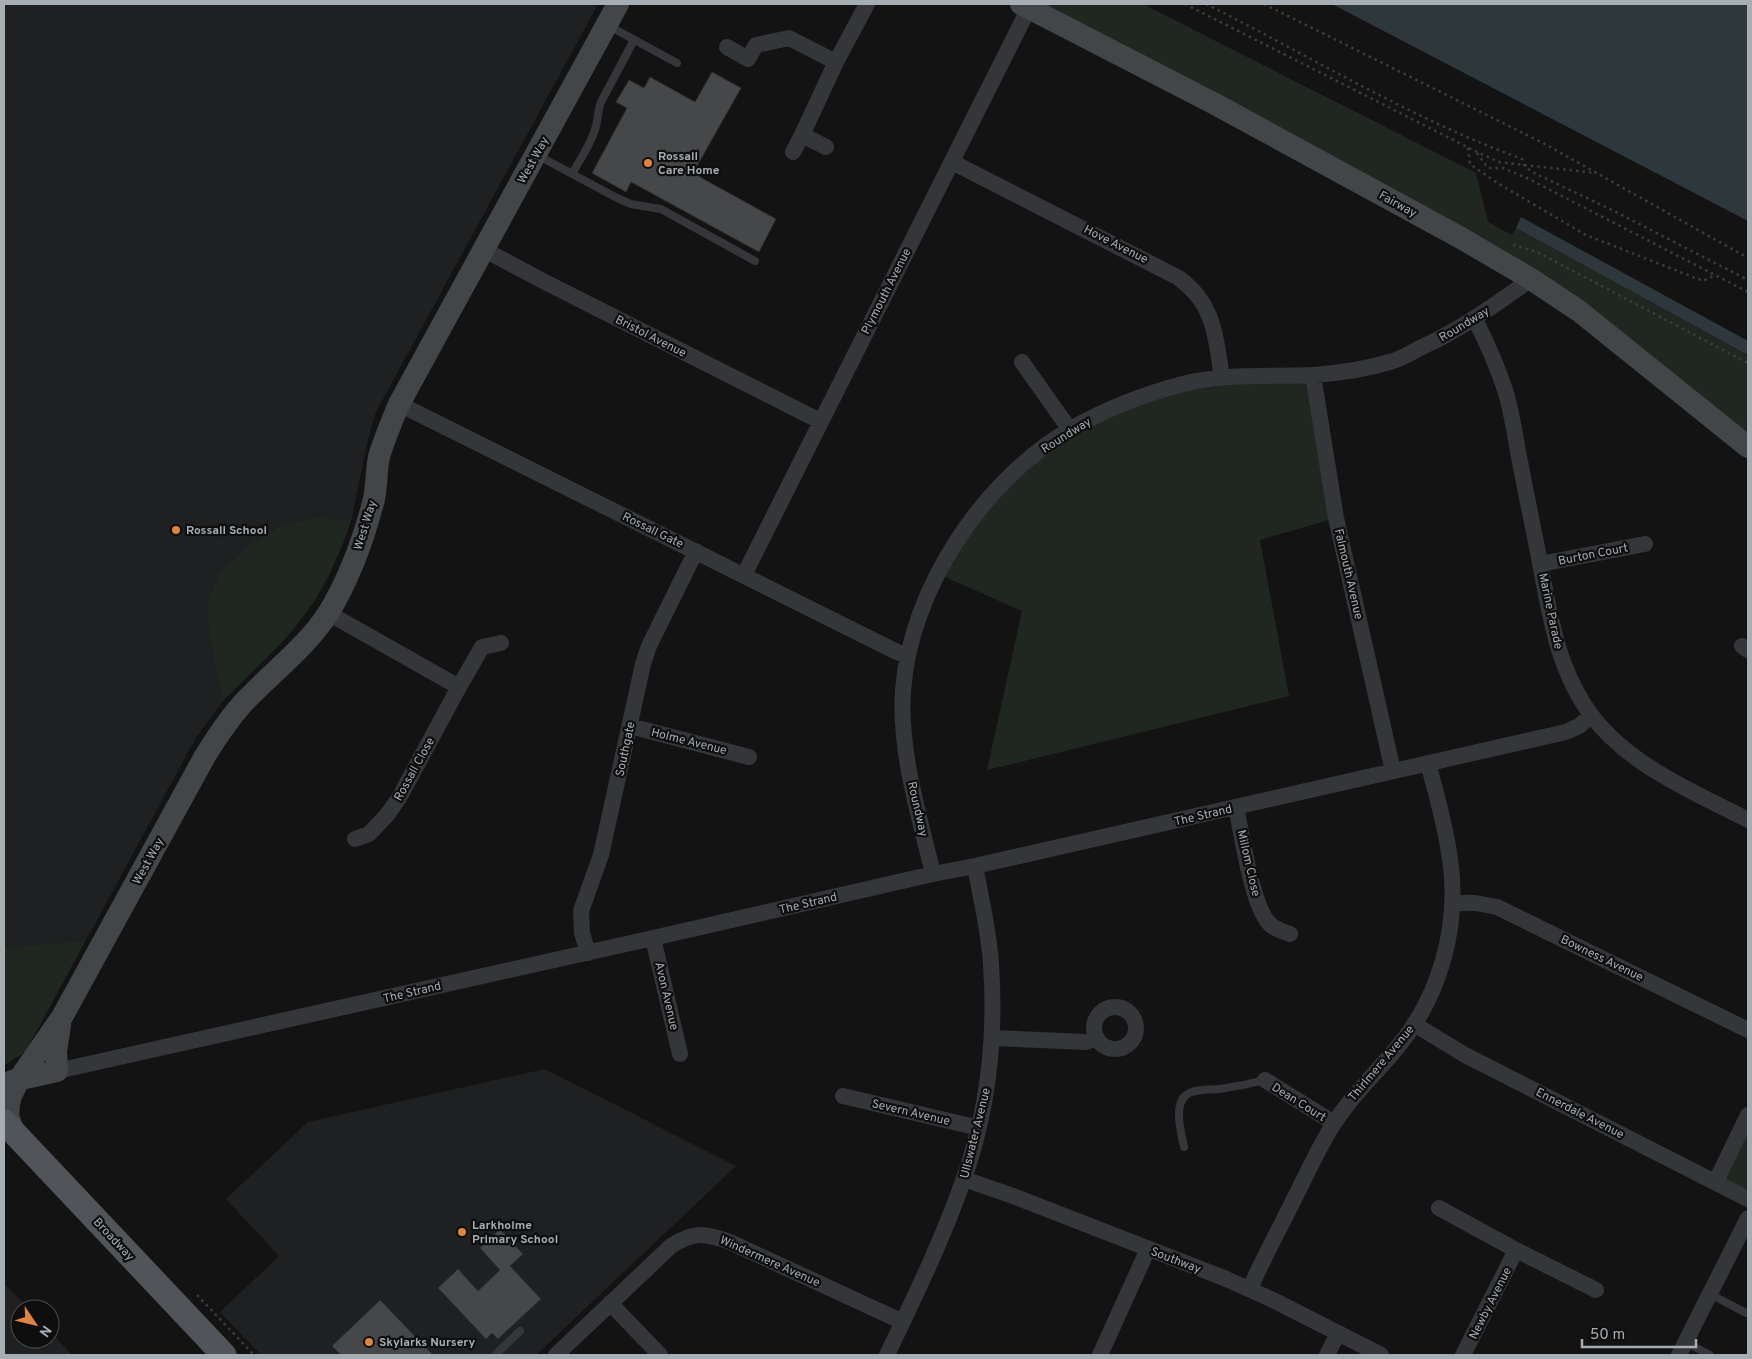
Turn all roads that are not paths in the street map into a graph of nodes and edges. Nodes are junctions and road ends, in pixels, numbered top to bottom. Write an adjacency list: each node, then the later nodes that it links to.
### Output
1 (618, 4): 4 (street, West Way)
2 (867, 4): 7 (street)
3 (1025, 6): 13 (street, Plymouth Avenue); 17 (street, Fairway)
4 (606, 24): 5 (lane); 12 (street, West Way)
5 (634, 40): 8 (lane); 14 (lane)
6 (727, 47): 7 (street)
7 (836, 62): 9 (street)
8 (677, 64)
9 (802, 135): 10 (street); 11 (street)
10 (826, 147)
11 (793, 152)
12 (536, 154): 14 (lane); 15 (street, West Way)
13 (952, 162): 21 (street, Hove Avenue); 23 (street, Plymouth Avenue)
14 (572, 174): 16 (lane)
15 (483, 249): 22 (street, West Way); 23 (street, Bristol Avenue)
16 (754, 260)
17 (1531, 279): 18 (street, Roundway); 25 (street, Fairway)
18 (1475, 319): 20 (street, Roundway); 28 (street, Marine Parade)
19 (1022, 362): 24 (street)
20 (1313, 375): 21 (street, Roundway); 38 (street, Falmouth Avenue)
21 (1222, 377): 24 (street, Roundway)
22 (399, 404): 27 (street, Rossall Gate); 30 (street, West Way)
23 (820, 421): 29 (street, Plymouth Avenue)
24 (1070, 430): 32 (street, Roundway)
25 (1748, 447)
26 (1645, 544): 28 (street, Burton Court)
27 (696, 551): 29 (street, Rossall Gate); 35 (street, Southgate)
28 (1540, 564): 34 (street, Marine Parade)
29 (744, 575): 32 (street, Rossall Gate)
30 (328, 613): 33 (street); 48 (street, West Way)
31 (501, 643): 33 (street, Rossall Close)
32 (908, 656): 43 (street, Roundway)
33 (459, 687): 41 (street, Rossall Close)
34 (1592, 716): 37 (street, The Strand); 40 (street, Marine Parade)
35 (630, 726): 36 (street, Holme Avenue); 47 (street, Southgate)
36 (749, 757)
37 (1428, 763): 38 (street, The Strand); 44 (street, Thirlmere Avenue)
38 (1393, 770): 39 (street, The Strand)
39 (1236, 807): 42 (street, The Strand); 45 (street, Millom Close)
40 (1748, 820)
41 (355, 839)
42 (974, 866): 43 (street, The Strand); 51 (street, Ullswater Avenue)
43 (933, 874): 46 (street, The Strand)
44 (1452, 903): 49 (street, Thirlmere Avenue); 50 (street, Bowness Avenue)
45 (1290, 934)
46 (653, 938): 47 (street, The Strand); 53 (street, Avon Avenue)
47 (588, 953): 54 (street, The Strand)
48 (62, 1017): 54 (street, West Way); 56 (street, West Way)
49 (1414, 1024): 59 (street, Thirlmere Avenue); 64 (street, Ennerdale Avenue)
50 (1748, 1030)
51 (992, 1038): 52 (street); 61 (street, Ullswater Avenue)
52 (1097, 1038)
53 (680, 1054)
54 (58, 1071): 56 (street, The Strand)
55 (1265, 1080): 59 (street, Dean Court); 62 (lane)
56 (11, 1081): 60 (street)
57 (843, 1096): 61 (street, Severn Avenue)
58 (1748, 1115): 64 (street)
59 (1334, 1123): 70 (street, Thirlmere Avenue)
60 (9, 1127): 79 (main road, Broadway)
61 (978, 1128): 63 (street, Ullswater Avenue)
62 (1184, 1147)
63 (964, 1179): 68 (street, Southway); 75 (street, Ullswater Avenue)
64 (1716, 1182): 65 (street, Ennerdale Avenue)
65 (1748, 1199)
66 (1439, 1208): 69 (street)
67 (1748, 1218): 72 (street)
68 (1148, 1249): 70 (street, Southway); 84 (street)
69 (1516, 1250): 71 (street); 87 (street, Newby Avenue)
70 (1250, 1289): 77 (street, Southway)
71 (1596, 1290)
72 (1710, 1294): 74 (lane); 78 (street)
73 (610, 1304): 75 (street, Windermere Avenue); 81 (street, Windermere Avenue); 82 (street)
74 (1746, 1313)
75 (902, 1322): 83 (street, Ullswater Avenue)
76 (520, 1331): 80 (lane)
77 (1338, 1333): 85 (street); 86 (street, Southway)
78 (1682, 1349): 88 (lane)
79 (224, 1355)
80 (495, 1355)
81 (556, 1355)
82 (660, 1355)
83 (887, 1355)
84 (1100, 1355)
85 (1327, 1355)
86 (1381, 1355)
87 (1463, 1355)
88 (1710, 1355)

